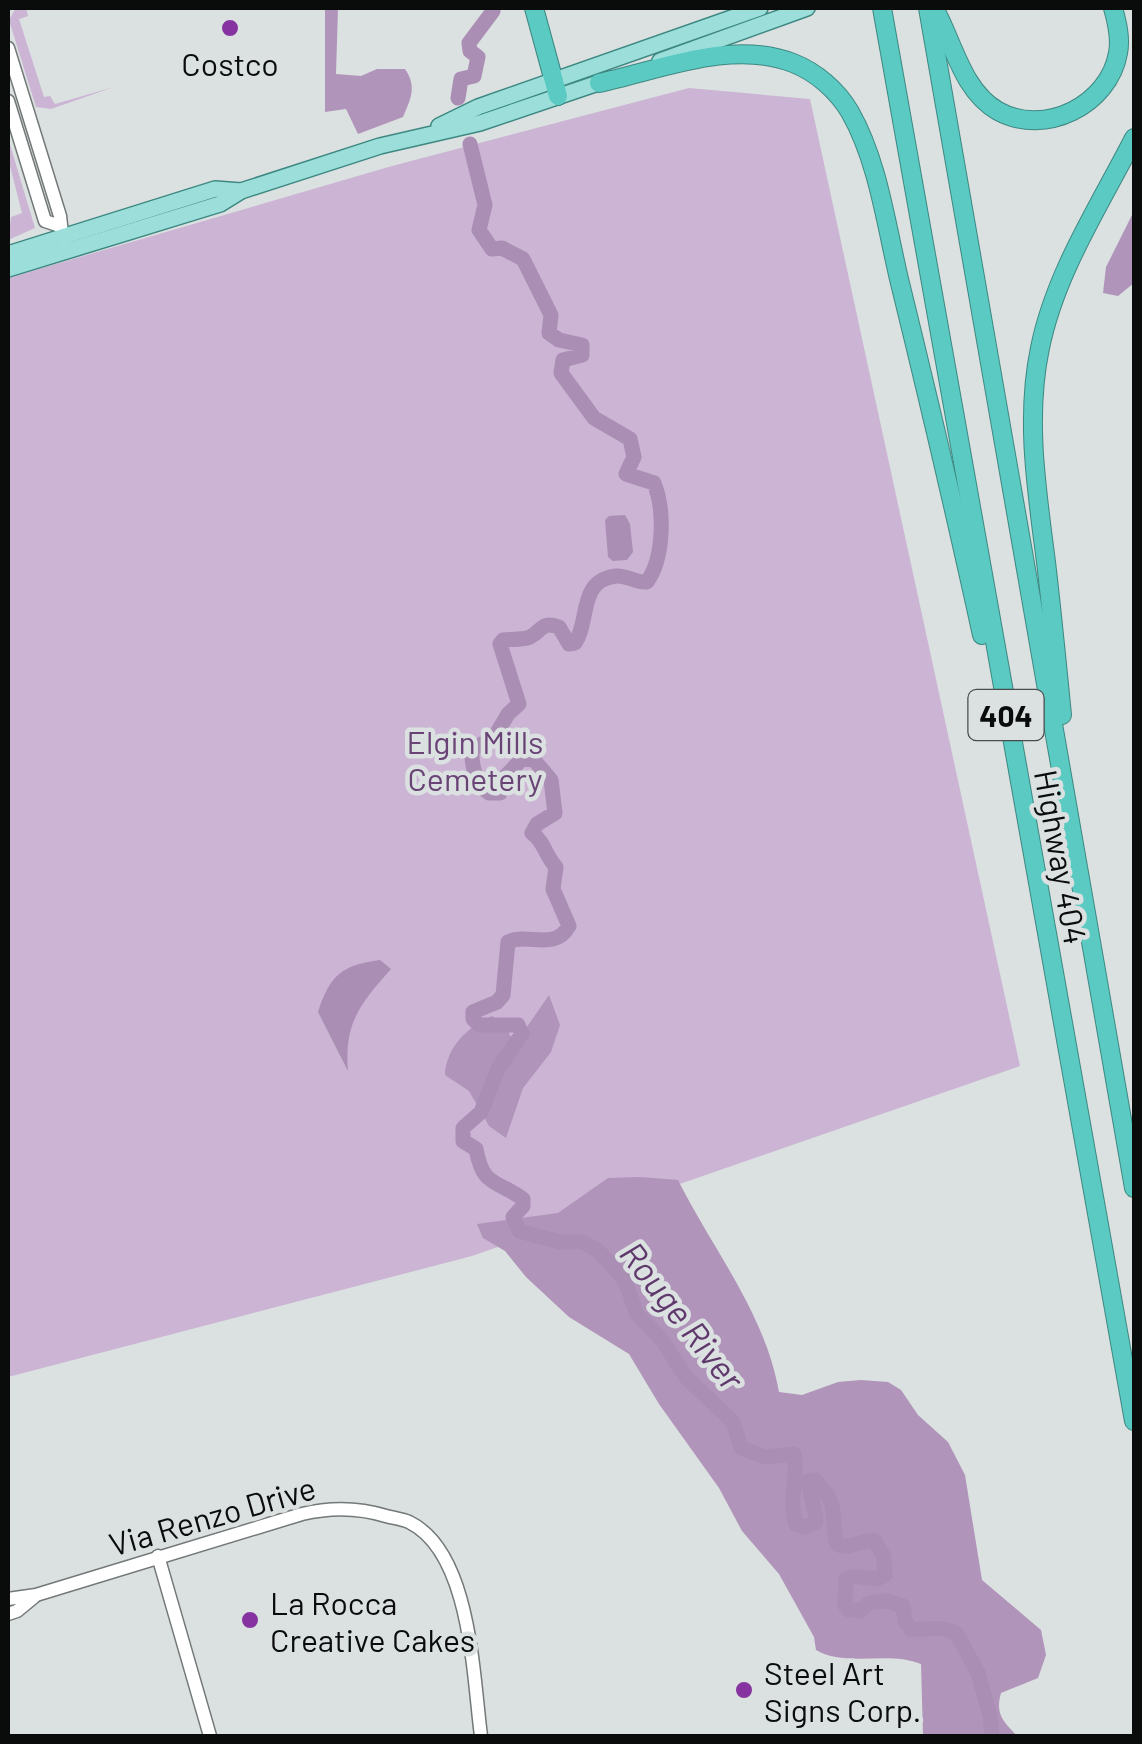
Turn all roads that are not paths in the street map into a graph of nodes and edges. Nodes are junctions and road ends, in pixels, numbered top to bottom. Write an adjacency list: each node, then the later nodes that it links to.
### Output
1 (534, 8): 9 (highway)
2 (760, 8): 9 (main road)
3 (807, 8): 8 (main road)
4 (882, 8): 15 (highway, Highway 404 / 404)
5 (931, 8): 6 (highway); 16 (highway, Highway 404 / 404)
6 (1113, 8)
7 (8, 48): 12 (street)
8 (599, 83): 9 (main road); 15 (highway)
9 (556, 88): 12 (main road)
10 (8, 101): 12 (street)
11 (1134, 138): 16 (highway)
12 (62, 237): 13 (main road); 14 (main road)
13 (8, 254)
14 (8, 269)
15 (1009, 733): 18 (highway, Highway 404 / 404)
16 (1070, 805): 17 (highway, Highway 404 / 404)
17 (1134, 1188)
18 (1134, 1421)
19 (158, 1556): 20 (street, Via Renzo Drive); 23 (street); 24 (street, Via Renzo Drive)
20 (36, 1595): 21 (street, Via Renzo Drive); 22 (street, Via Renzo Drive)
21 (8, 1599)
22 (8, 1614)
23 (210, 1736)
24 (481, 1736)

